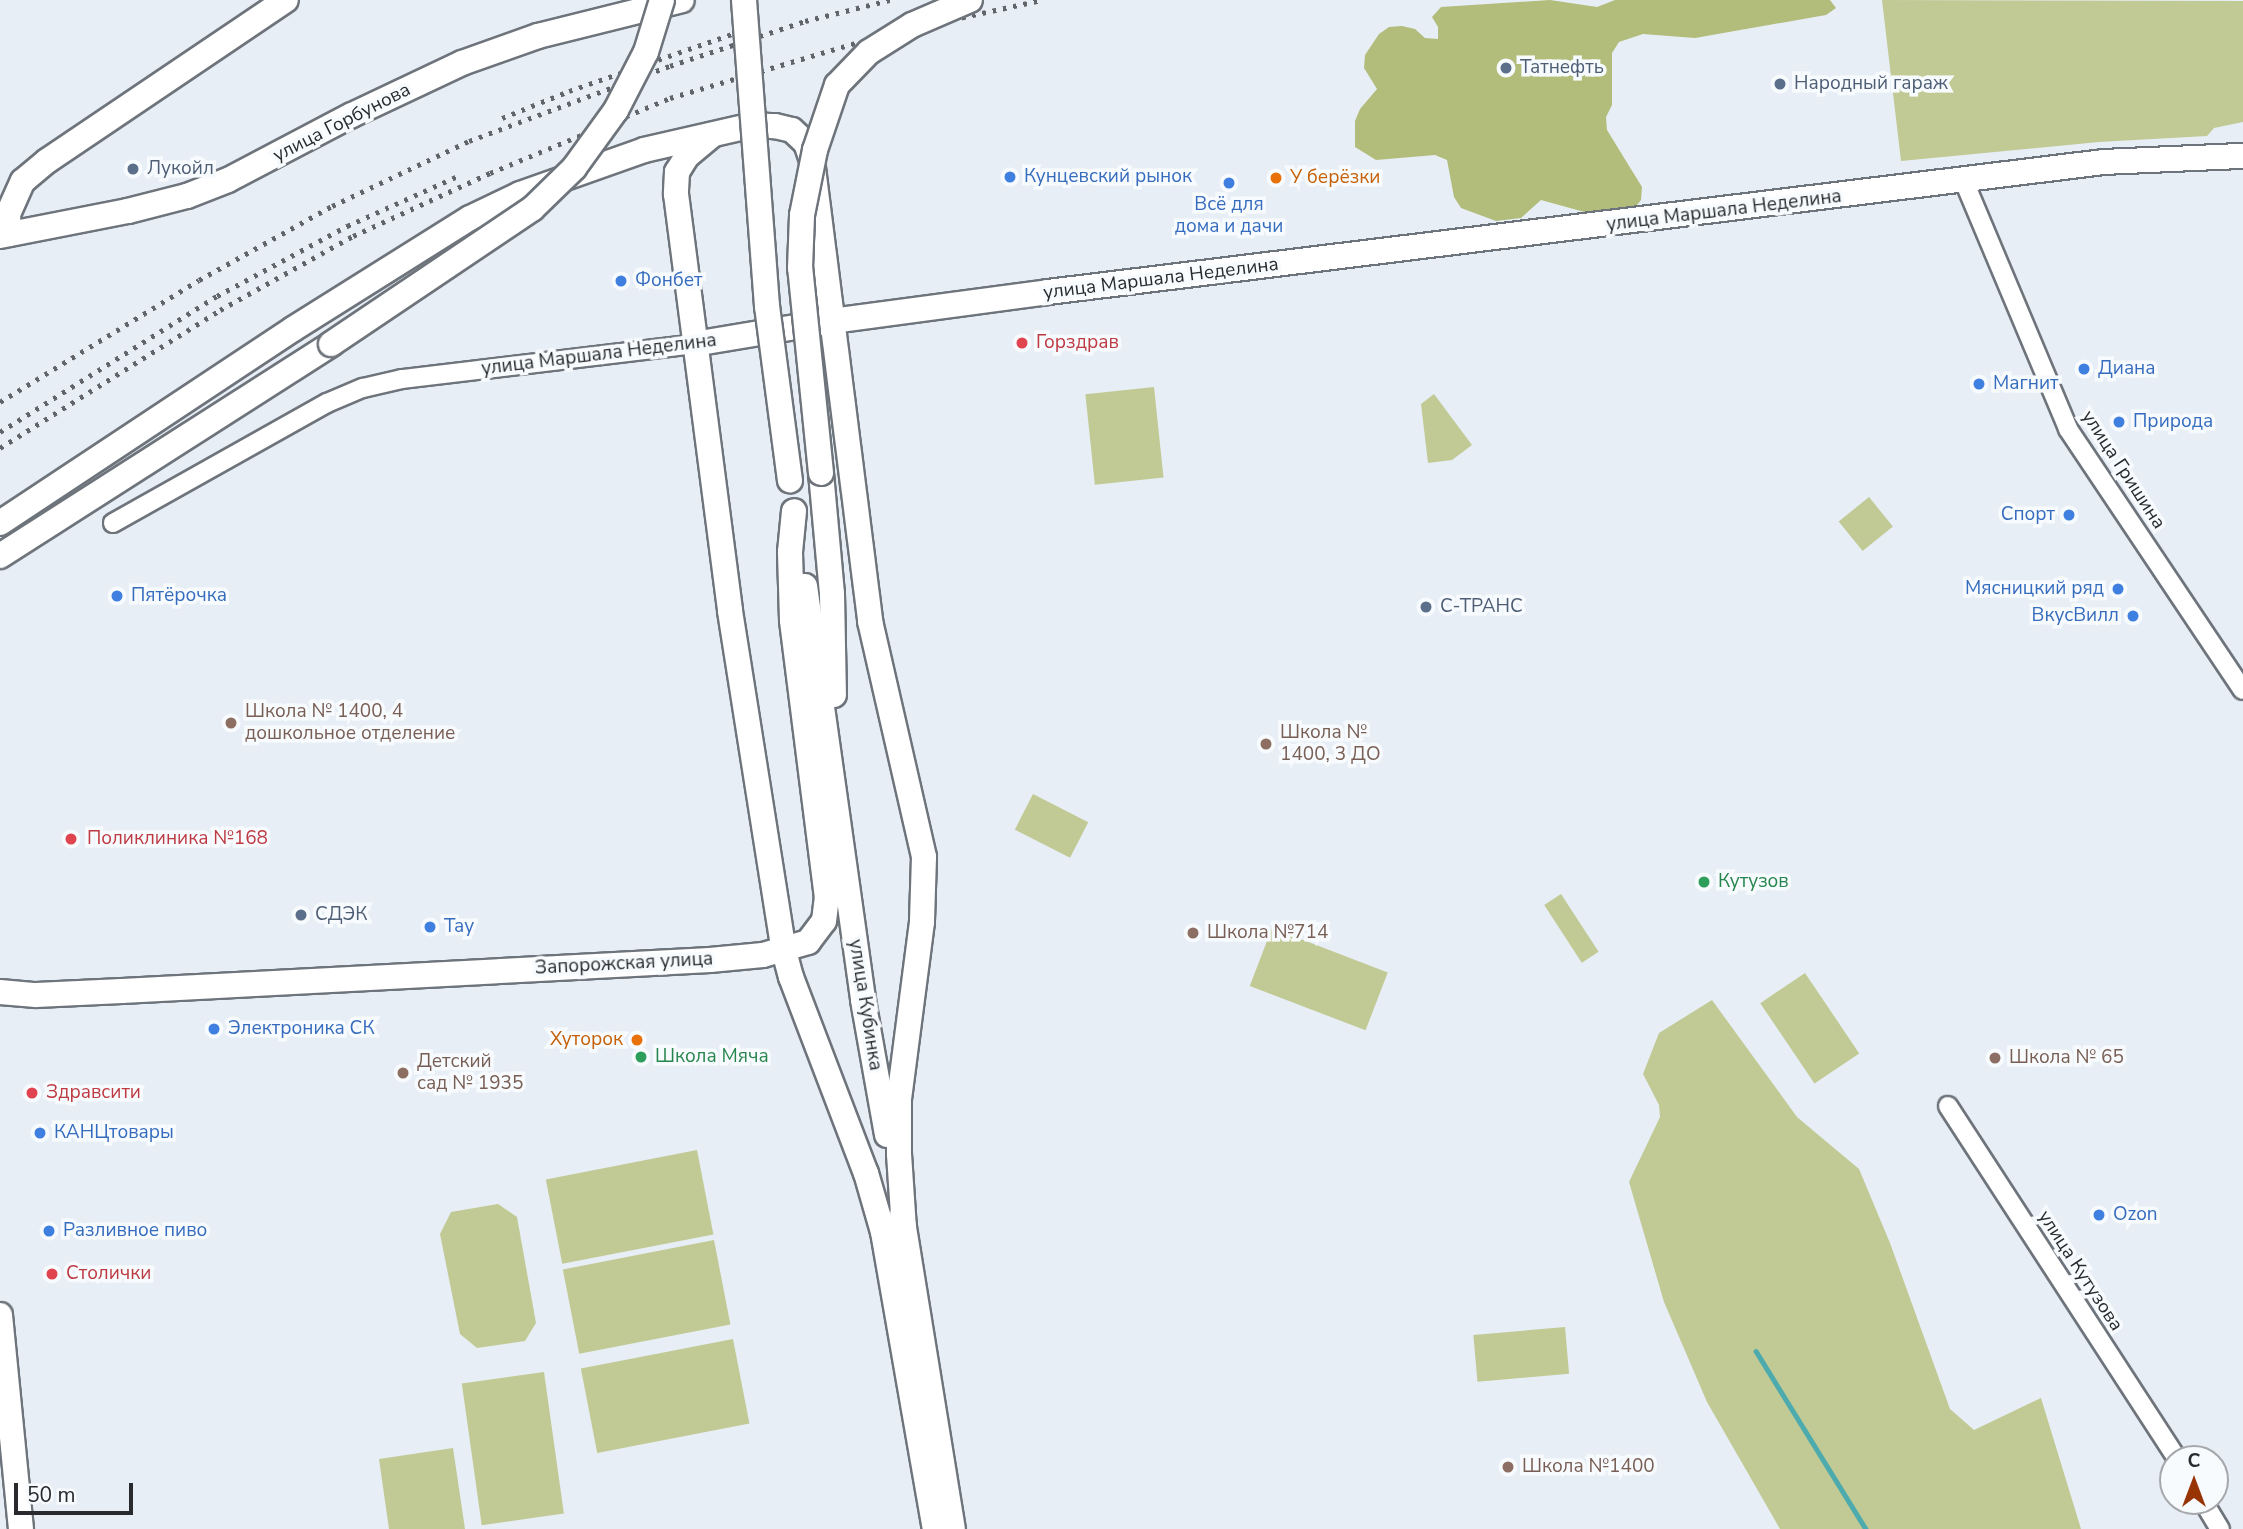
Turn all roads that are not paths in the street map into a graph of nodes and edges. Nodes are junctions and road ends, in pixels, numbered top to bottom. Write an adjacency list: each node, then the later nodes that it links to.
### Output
1 (286, 0): 11 (street)
2 (662, 0): 17 (street, bridge)
3 (682, 0): 11 (street, улица Горбунова)
4 (744, 0): 14 (street, улица Кубинка, bridge)
5 (970, 0): 19 (street, bridge)
6 (721, 131): 7 (street); 10 (street); 12 (street)
7 (643, 150): 10 (street); 15 (street)
8 (2243, 156): 9 (street, улица Маршала Неделина)
9 (1964, 181): 12 (street, улица Маршала Неделина); 18 (street, улица Гришина)
10 (676, 194): 13 (street)
11 (5, 235)
12 (832, 321): 13 (street, улица Маршала Неделина); 25 (street)
13 (694, 344): 16 (street, улица Маршала Неделина); 20 (street)
14 (794, 511): 19 (street, улица Кубинка); 20 (street, Запорожская улица)
15 (0, 523)
16 (113, 523)
17 (0, 556)
18 (2243, 690)
19 (837, 818): 25 (street, улица Кубинка)
20 (784, 951): 22 (street, Запорожская улица); 29 (street)
21 (0, 992): 22 (street, Запорожская улица)
22 (36, 995): 23 (street)
23 (0, 1007)
24 (1948, 1106): 27 (street, улица Кутузова)
25 (904, 1229): 30 (street, улица Кубинка)
26 (0, 1315): 28 (street)
27 (2168, 1445)
28 (22, 1529)
29 (935, 1529)
30 (953, 1529)

